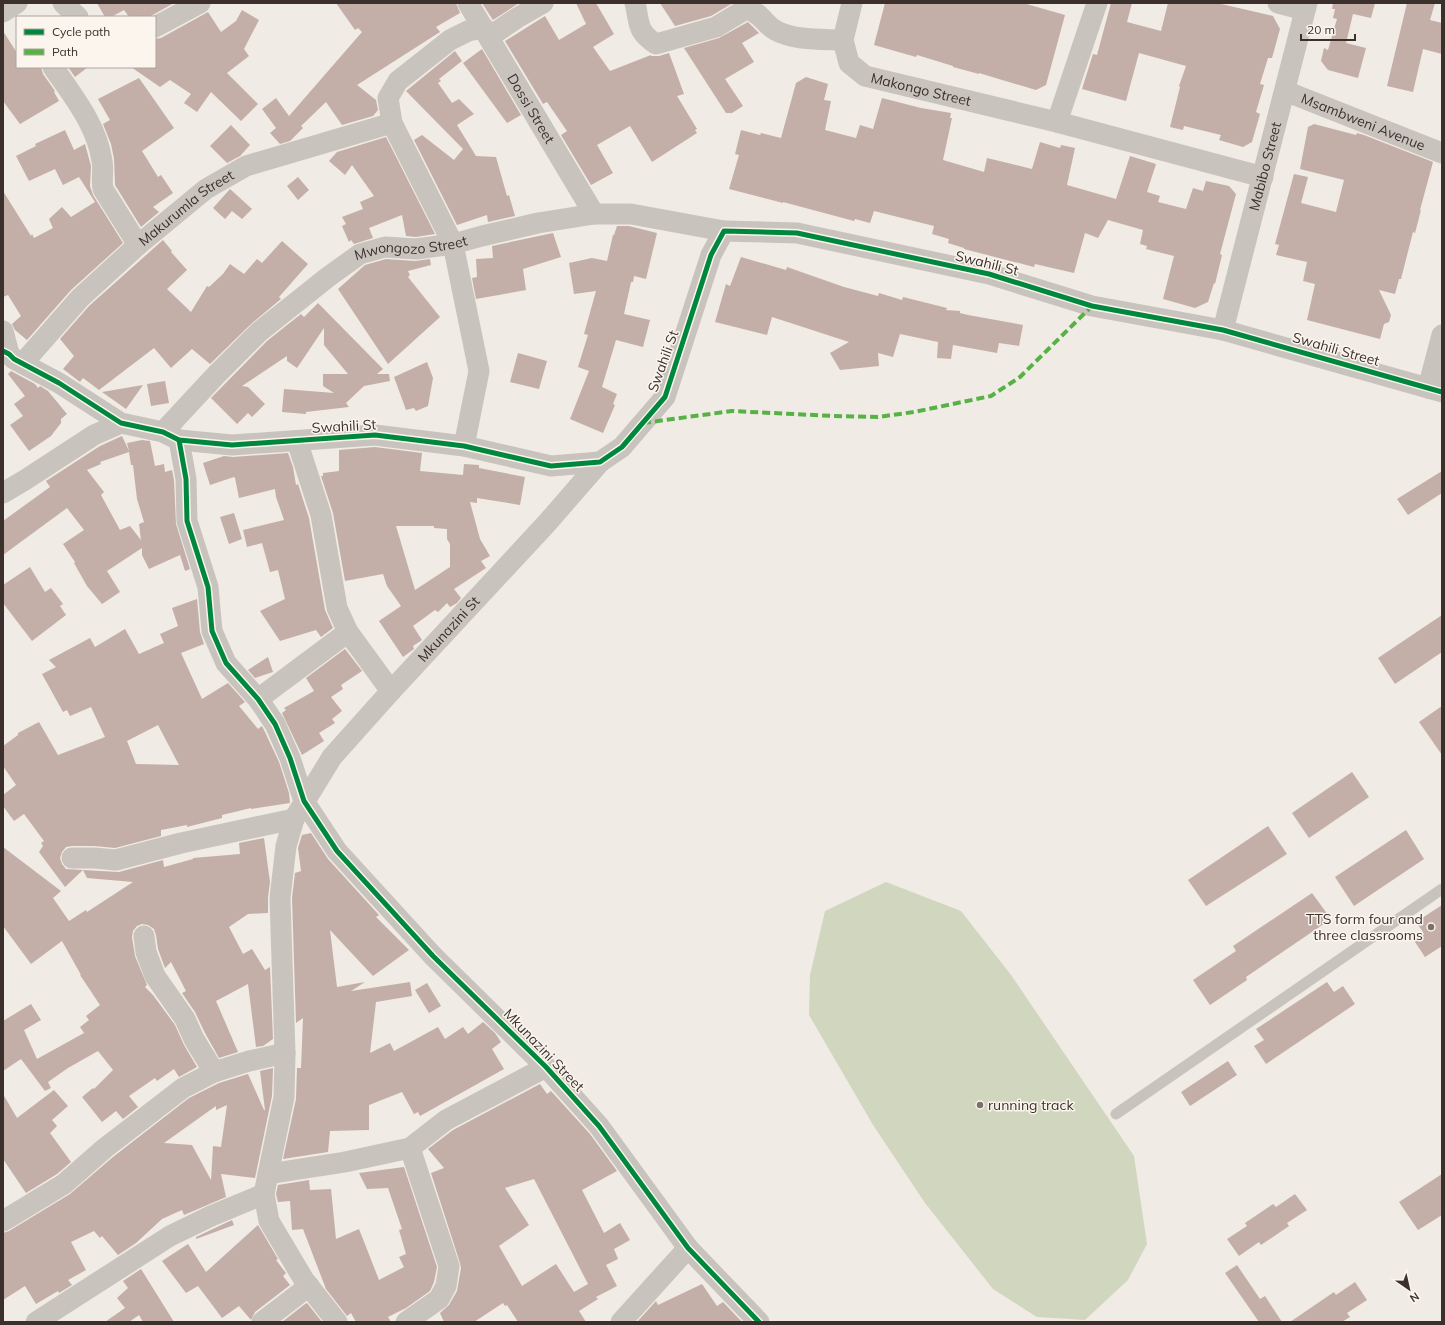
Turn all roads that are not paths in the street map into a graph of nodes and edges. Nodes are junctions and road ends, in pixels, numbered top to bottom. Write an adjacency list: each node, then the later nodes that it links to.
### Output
1 (63, 3): 10 (street)
2 (200, 3): 11 (street)
3 (468, 3): 12 (street, Dossi Street)
4 (543, 3): 12 (street)
5 (635, 3): 13 (street)
6 (852, 3): 13 (street)
7 (1097, 3): 16 (street)
8 (1278, 3): 9 (street)
9 (1306, 6): 15 (street, Mabibo Street)
10 (77, 16)
11 (156, 26)
12 (486, 33): 17 (street); 20 (street, Dossi Street)
13 (843, 40): 16 (street, Makongo Street)
14 (54, 68): 23 (street)
15 (1285, 91): 18 (street, Msambweni Avenue); 19 (street, Mabibo Street)
16 (1057, 122): 19 (street, Makongo Street)
17 (392, 123): 22 (street); 23 (street, Makurumla Street)
18 (1442, 153)
19 (1263, 177): 24 (street, Mabibo Street)
20 (594, 214): 21 (street, Mwongozo Street); 22 (street, Mwongozo Street)
21 (724, 231): 24 (street, Swahili St); 33 (street, Swahili St)
22 (454, 244): 30 (street, Mwongozo Street); 32 (street)
23 (138, 245): 27 (street, Makurumla Street)
24 (1223, 330): 28 (street, Swahili Street)
25 (3, 331): 27 (street)
26 (1442, 335): 28 (street)
27 (10, 360): 29 (street, Swahili St)
28 (1435, 390)
29 (121, 423): 30 (street, Swahili St); 34 (street)
30 (171, 436): 31 (street, Swahili St); 37 (street, Mkunazini Street)
31 (296, 441): 32 (street, Swahili St); 35 (street)
32 (464, 446): 33 (street, Swahili St)
33 (600, 462): 36 (street, Mkunazini St)
34 (3, 493)
35 (348, 632): 36 (street); 37 (street)
36 (391, 691): 38 (street, Mkunazini St)
37 (258, 699): 38 (street, Mkunazini Street)
38 (304, 801): 39 (street, Mkunazini St); 44 (street, Mkunazini Street)
39 (294, 819): 40 (street); 43 (street, Mkunazini St)
40 (72, 858)
41 (1442, 890): 46 (lane)
42 (144, 936): 45 (street)
43 (285, 1053): 45 (street); 48 (street, Mkunazini St)
44 (546, 1067): 47 (street); 50 (street, Mkunazini Street)
45 (214, 1072): 49 (street)
46 (1116, 1114)
47 (410, 1148): 48 (street); 55 (street)
48 (266, 1184): 51 (street); 52 (street)
49 (3, 1221)
50 (688, 1248): 56 (street); 57 (street, Mkunazini Street)
51 (309, 1286): 53 (street); 54 (street)
52 (36, 1322)
53 (262, 1322)
54 (337, 1322)
55 (406, 1322)
56 (621, 1322)
57 (759, 1322)

